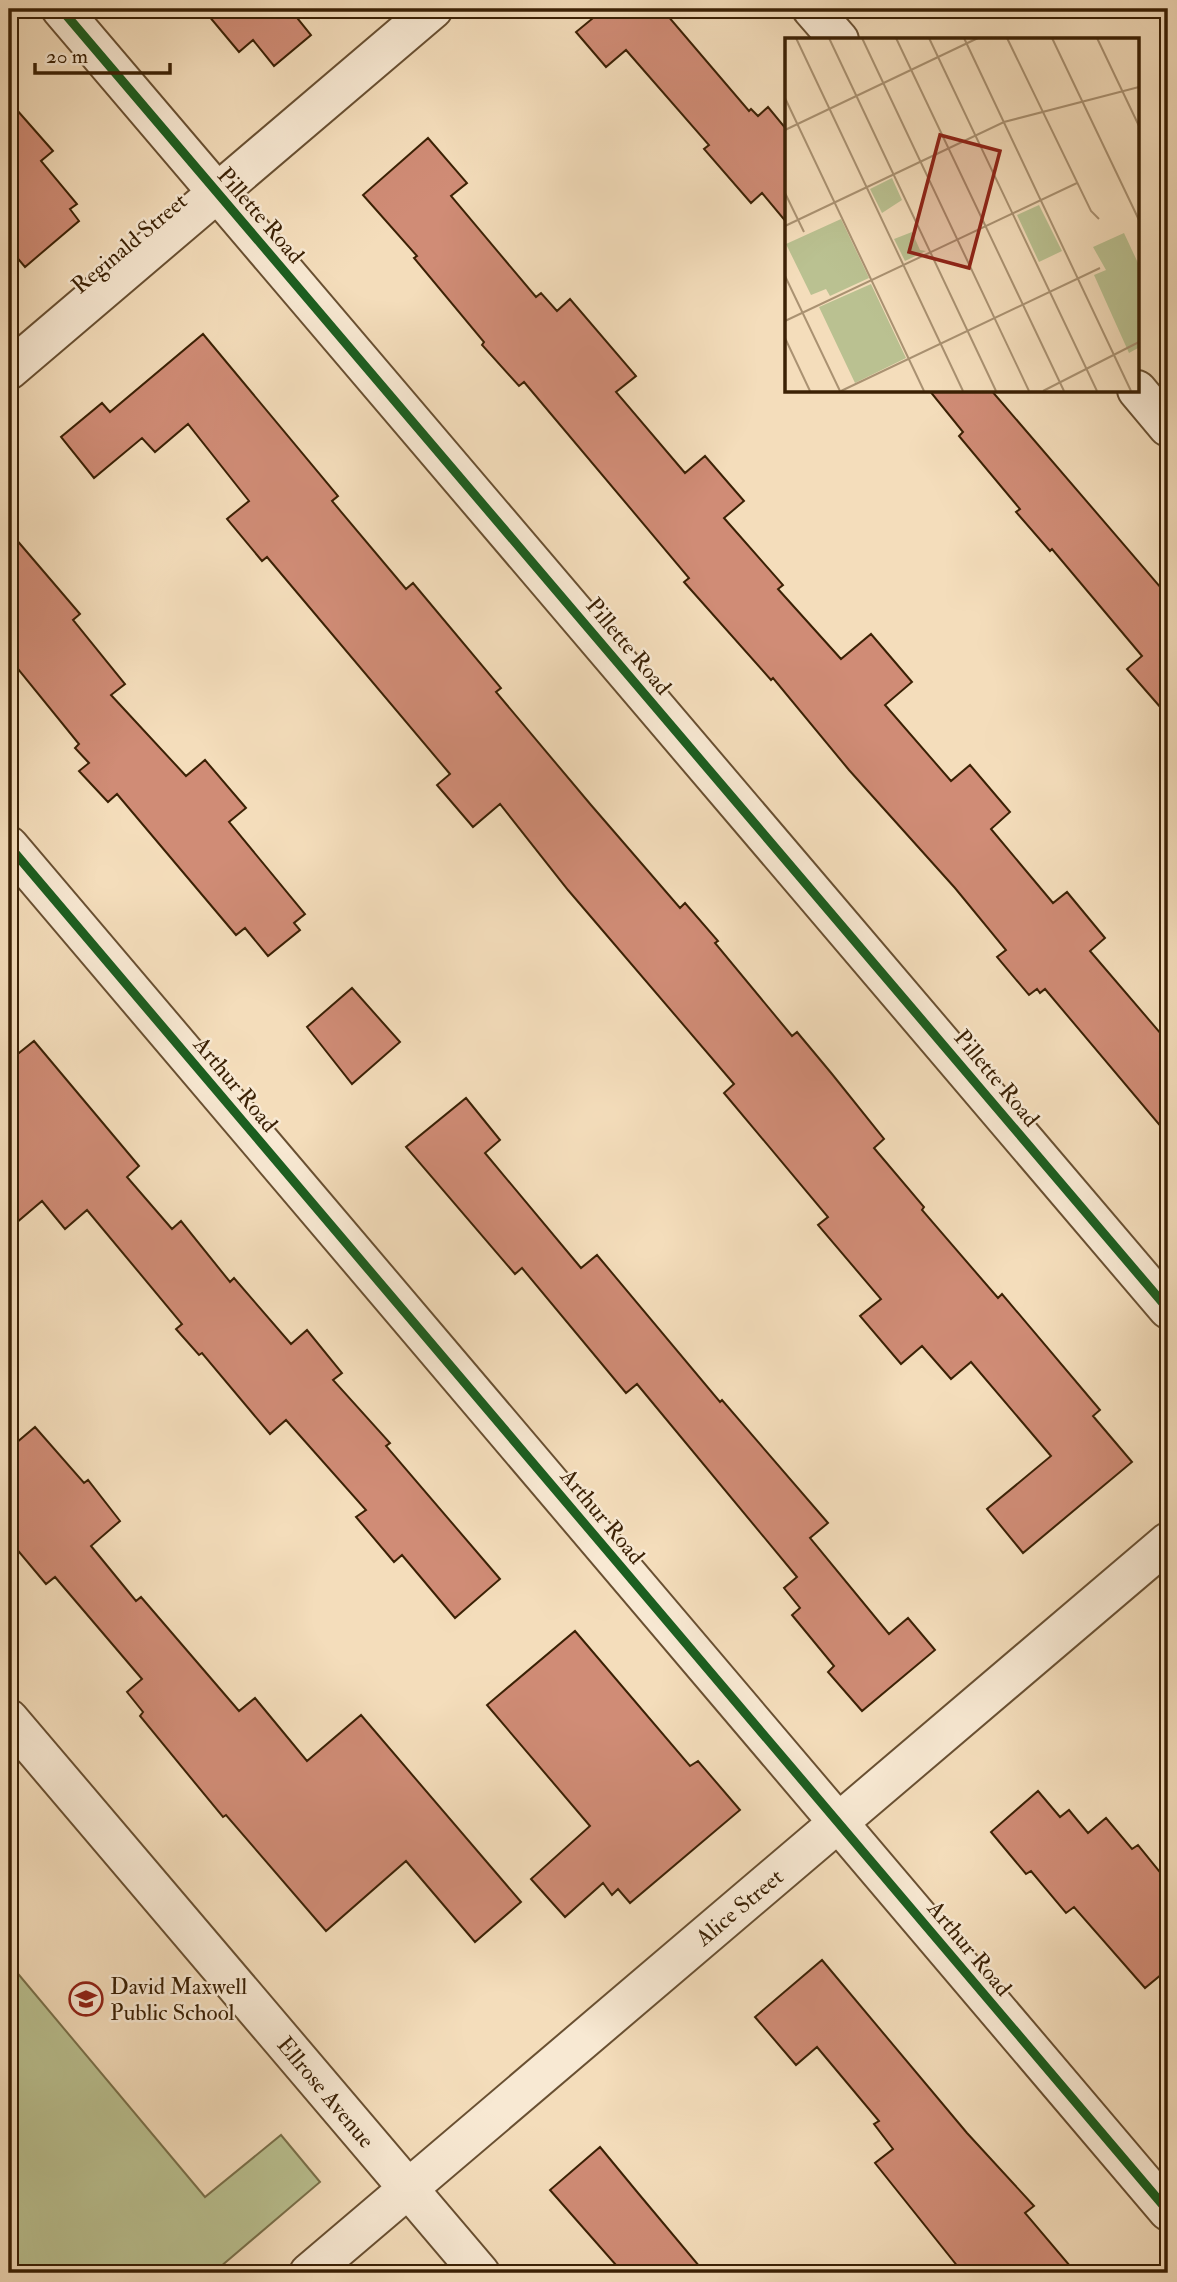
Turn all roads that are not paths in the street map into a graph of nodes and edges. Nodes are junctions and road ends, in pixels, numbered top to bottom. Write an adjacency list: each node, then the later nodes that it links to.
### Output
1 (61, 9): 5 (street, Pillette Road)
2 (433, 9): 5 (street, Reginald Street)
3 (812, 9): 4 (street)
4 (837, 38)
5 (217, 193): 6 (street, Reginald Street); 10 (street, Pillette Road)
6 (9, 370)
7 (1138, 391): 8 (street)
8 (1168, 427)
9 (9, 846): 13 (street, Arthur Road)
10 (1168, 1309)
11 (1168, 1542): 13 (street, Alice Street)
12 (9, 1719): 14 (street, Ellrose Avenue)
13 (838, 1823): 14 (street, Alice Street); 15 (street, Arthur Road)
14 (408, 2189): 16 (street, Alice Street); 17 (street, Ellrose Avenue)
15 (1168, 2211)
16 (309, 2273)
17 (480, 2273)

